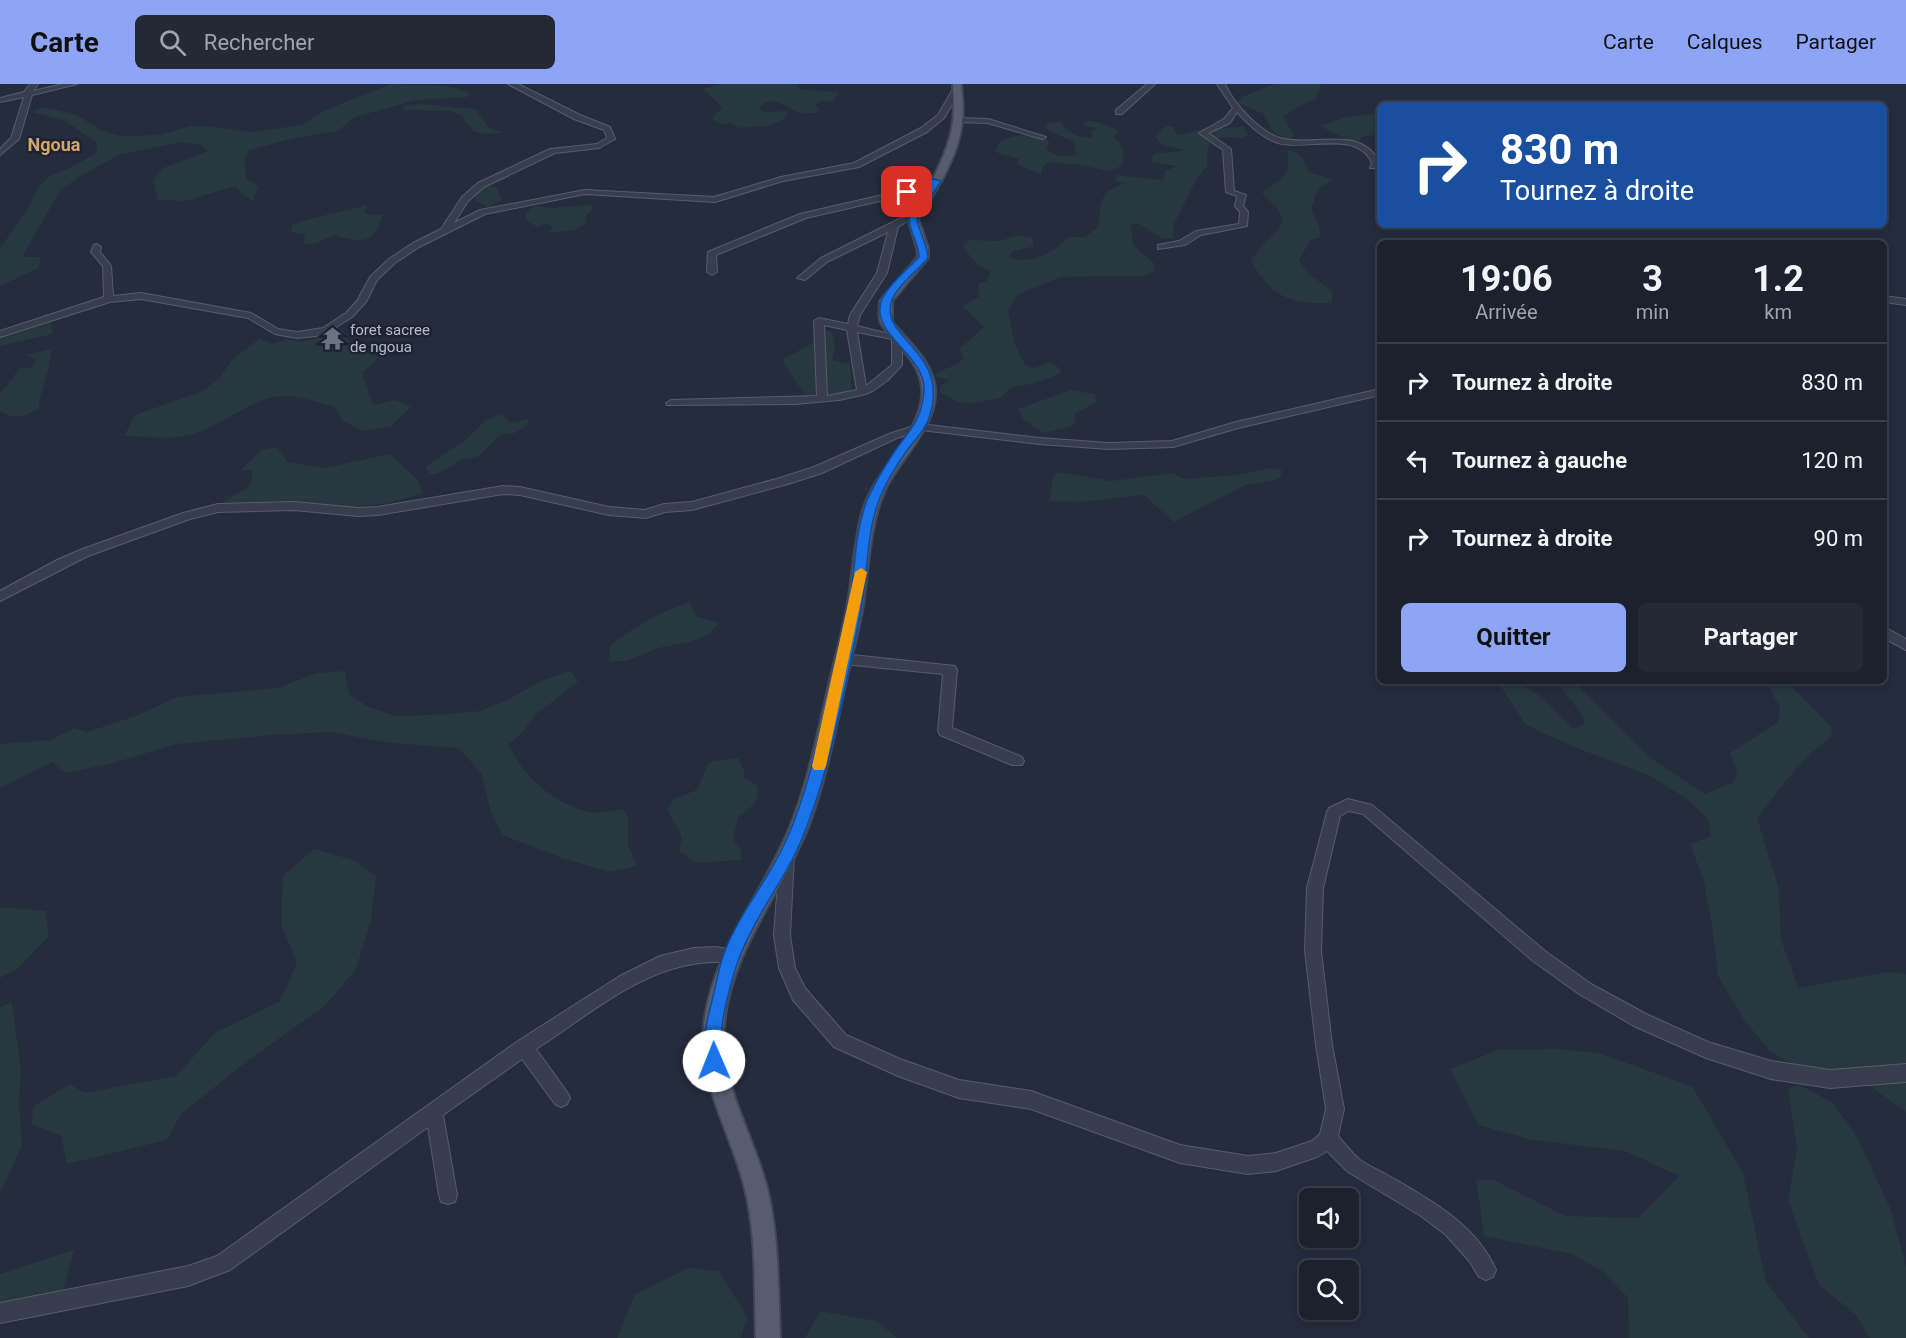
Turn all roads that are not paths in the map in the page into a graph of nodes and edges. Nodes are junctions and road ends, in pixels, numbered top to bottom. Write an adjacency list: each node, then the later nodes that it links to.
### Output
1 (34, 84): 7 (street)
2 (73, 84): 7 (street)
3 (512, 84): 20 (street)
4 (1151, 84): 10 (street)
5 (1221, 84): 9 (street)
6 (956, 88): 11 (main road); 20 (street)
7 (28, 95): 8 (street); 15 (street)
8 (0, 100)
9 (1237, 107): 13 (street); 22 (street)
10 (1119, 112)
11 (958, 120): 12 (street); 17 (main road)
12 (1042, 137)
13 (1327, 142): 14 (street); 16 (street)
14 (1315, 149)
15 (0, 153)
16 (1376, 161)
17 (937, 181): 18 (main road); 23 (street)
18 (913, 219): 19 (street); 30 (main road)
19 (894, 226): 24 (street); 28 (street)
20 (445, 230): 25 (street)
21 (97, 247): 25 (street)
22 (1161, 247)
23 (712, 272)
24 (802, 278)
25 (110, 299): 29 (street)
26 (1887, 299): 27 (street)
27 (1906, 302)
28 (852, 328): 30 (street); 31 (street); 33 (street)
29 (0, 334)
30 (897, 337): 31 (street); 35 (main road)
31 (862, 392): 33 (street)
32 (1377, 393): 35 (street)
33 (822, 399): 34 (street)
34 (671, 403)
35 (920, 427): 36 (street); 39 (main road)
36 (0, 597)
37 (1887, 634): 38 (street)
38 (1906, 645)
39 (843, 659): 40 (street); 41 (main road)
40 (1017, 761)
41 (787, 855): 42 (main road); 47 (street)
42 (732, 956): 43 (street); 51 (main road)
43 (524, 1047): 45 (street); 46 (street)
44 (1906, 1073): 47 (street)
45 (561, 1098)
46 (434, 1112): 48 (street); 50 (street)
47 (1328, 1138): 49 (street)
48 (448, 1195)
49 (1486, 1270)
50 (0, 1313)
51 (768, 1338)

